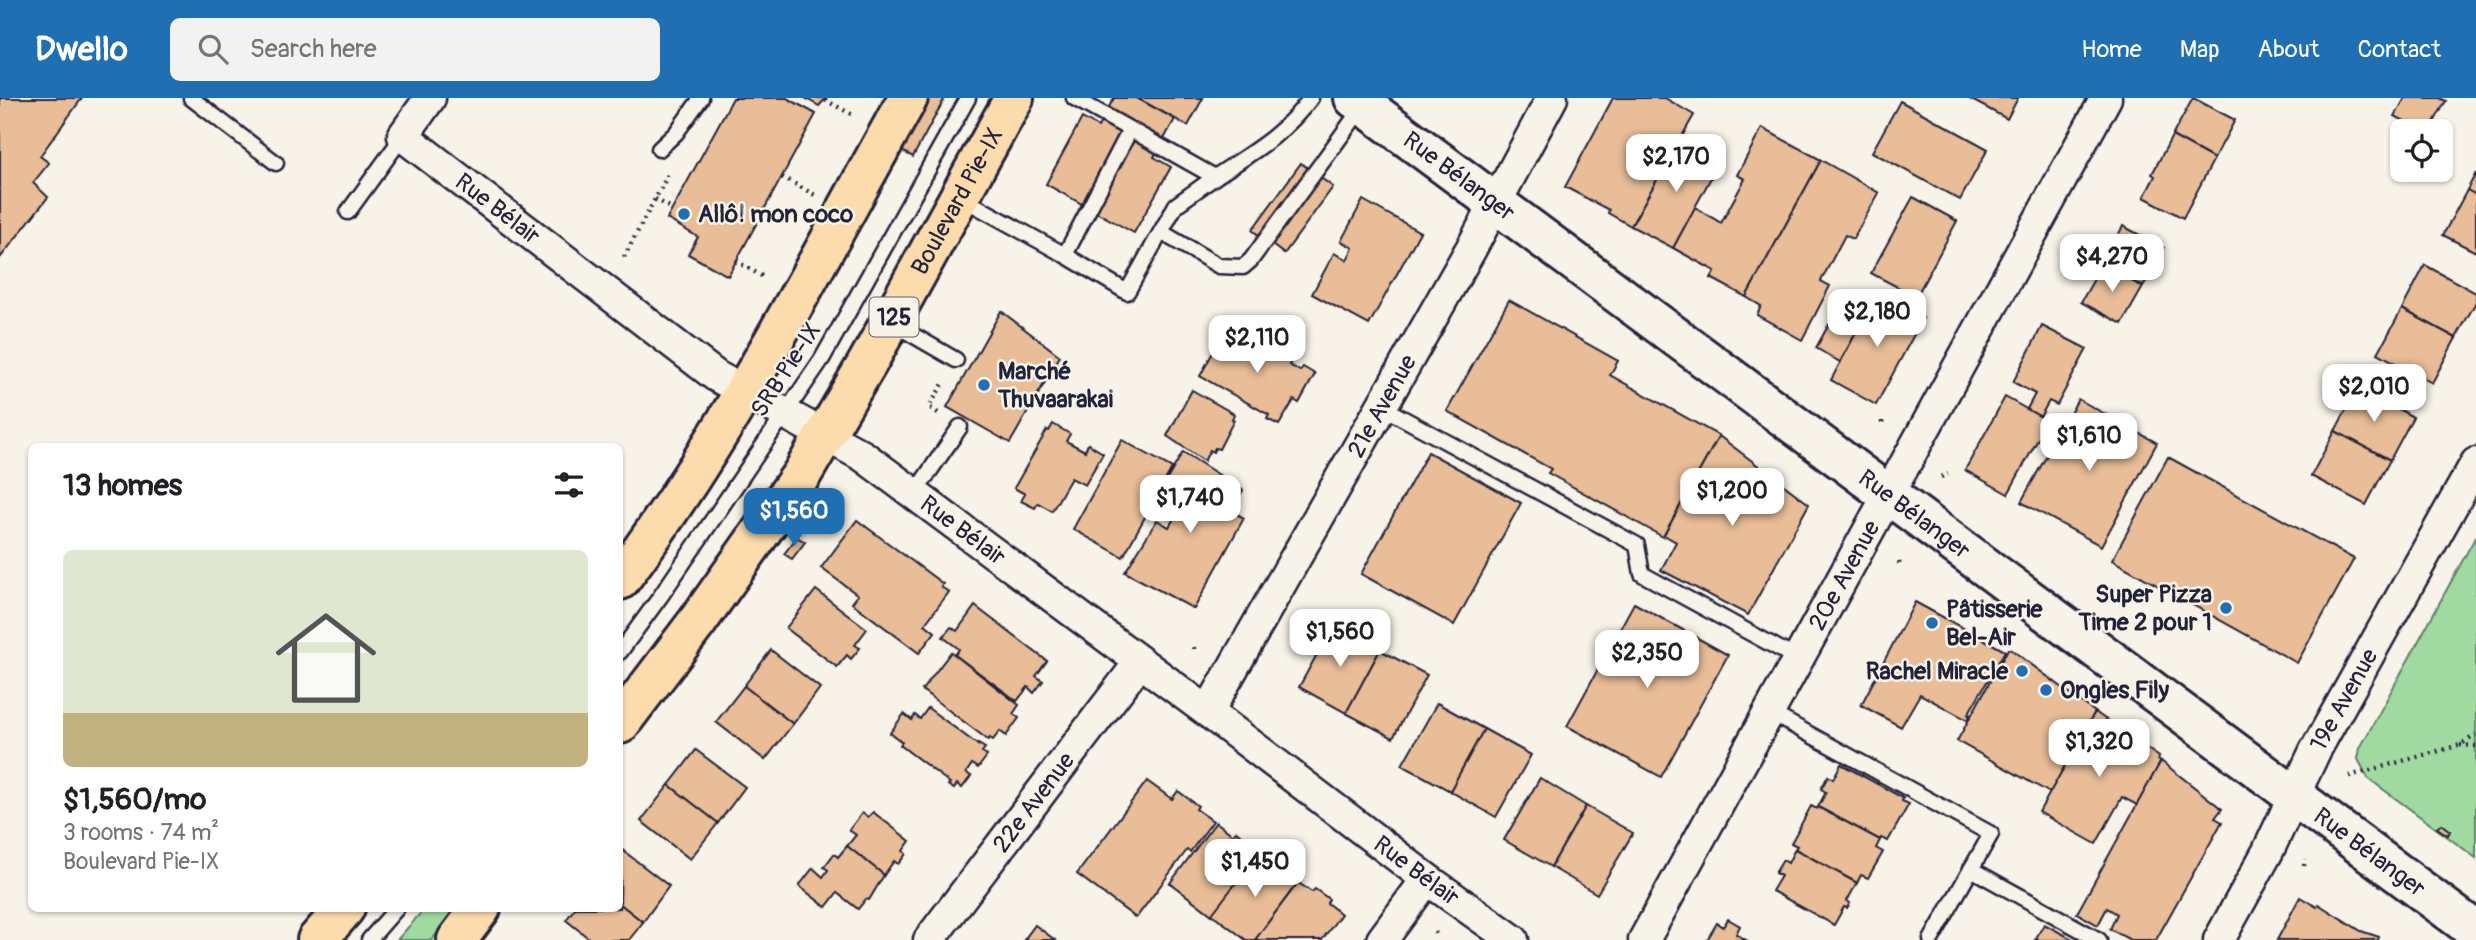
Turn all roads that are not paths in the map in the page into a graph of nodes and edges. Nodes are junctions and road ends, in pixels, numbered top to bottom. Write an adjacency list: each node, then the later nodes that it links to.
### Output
1 (191, 98): 15 (lane)
2 (430, 98): 13 (street)
3 (701, 98): 14 (lane)
4 (908, 98): 24 (main road)
5 (968, 98): 26 (lane, SRB Pie-IX)
6 (1014, 98): 17 (main road, Boulevard Pie-IX / 125)
7 (1074, 98): 12 (lane)
8 (1311, 98): 16 (lane)
9 (1552, 98): 18 (street, 21e Avenue)
10 (2106, 98): 31 (street, 20e Avenue)
11 (1368, 103): 18 (street, Rue Bélanger); 20 (lane)
12 (1130, 130): 16 (lane); 21 (lane)
13 (403, 136): 19 (lane); 24 (street, Rue Bélair)
14 (659, 149)
15 (276, 163)
16 (1214, 177): 20 (lane)
17 (960, 197): 21 (lane); 22 (main road, Boulevard Pie-IX / 125)
18 (1496, 202): 25 (street, 21e Avenue); 31 (street, Rue Bélanger)
19 (348, 212)
20 (1161, 232): 21 (lane)
21 (1065, 255)
22 (891, 322): 23 (lane); 28 (main road, Boulevard Pie-IX / 125)
23 (956, 360)
24 (744, 392): 26 (street, Rue Bélair); 32 (main road)
25 (1382, 407): 34 (lane); 36 (street, 21e Avenue)
26 (785, 414): 28 (street, Rue Bélair); 33 (lane, SRB Pie-IX)
27 (960, 427): 30 (lane)
28 (825, 434): 30 (street, Rue Bélair); 38 (main road, Boulevard Pie-IX / 125)
29 (2476, 463): 39 (street, 19e Avenue)
30 (914, 494): 35 (street, Rue Bélair)
31 (1888, 496): 34 (street, 20e Avenue); 39 (street, Rue Bélanger)
32 (623, 576)
33 (623, 648)
34 (1798, 659): 37 (street, 20e Avenue)
35 (1139, 663): 36 (street, Rue Bélair); 49 (street, 22e Avenue)
36 (1208, 712): 41 (street, Rue Bélair)
37 (1769, 712): 40 (lane); 52 (street, 20e Avenue)
38 (623, 720)
39 (2293, 796): 45 (street, Rue Bélanger); 55 (street, 19e Avenue)
40 (1971, 869): 53 (lane); 54 (lane)
41 (1427, 879): 50 (street); 51 (street, Rue Bélair)
42 (342, 912): 46 (main road)
43 (394, 912): 47 (lane)
44 (478, 912): 48 (main road)
45 (2476, 931)
46 (317, 940)
47 (369, 940)
48 (457, 940)
49 (929, 940)
50 (1382, 940)
51 (1513, 940)
52 (1644, 940)
53 (1931, 940)
54 (2099, 940)
55 (2219, 940)

